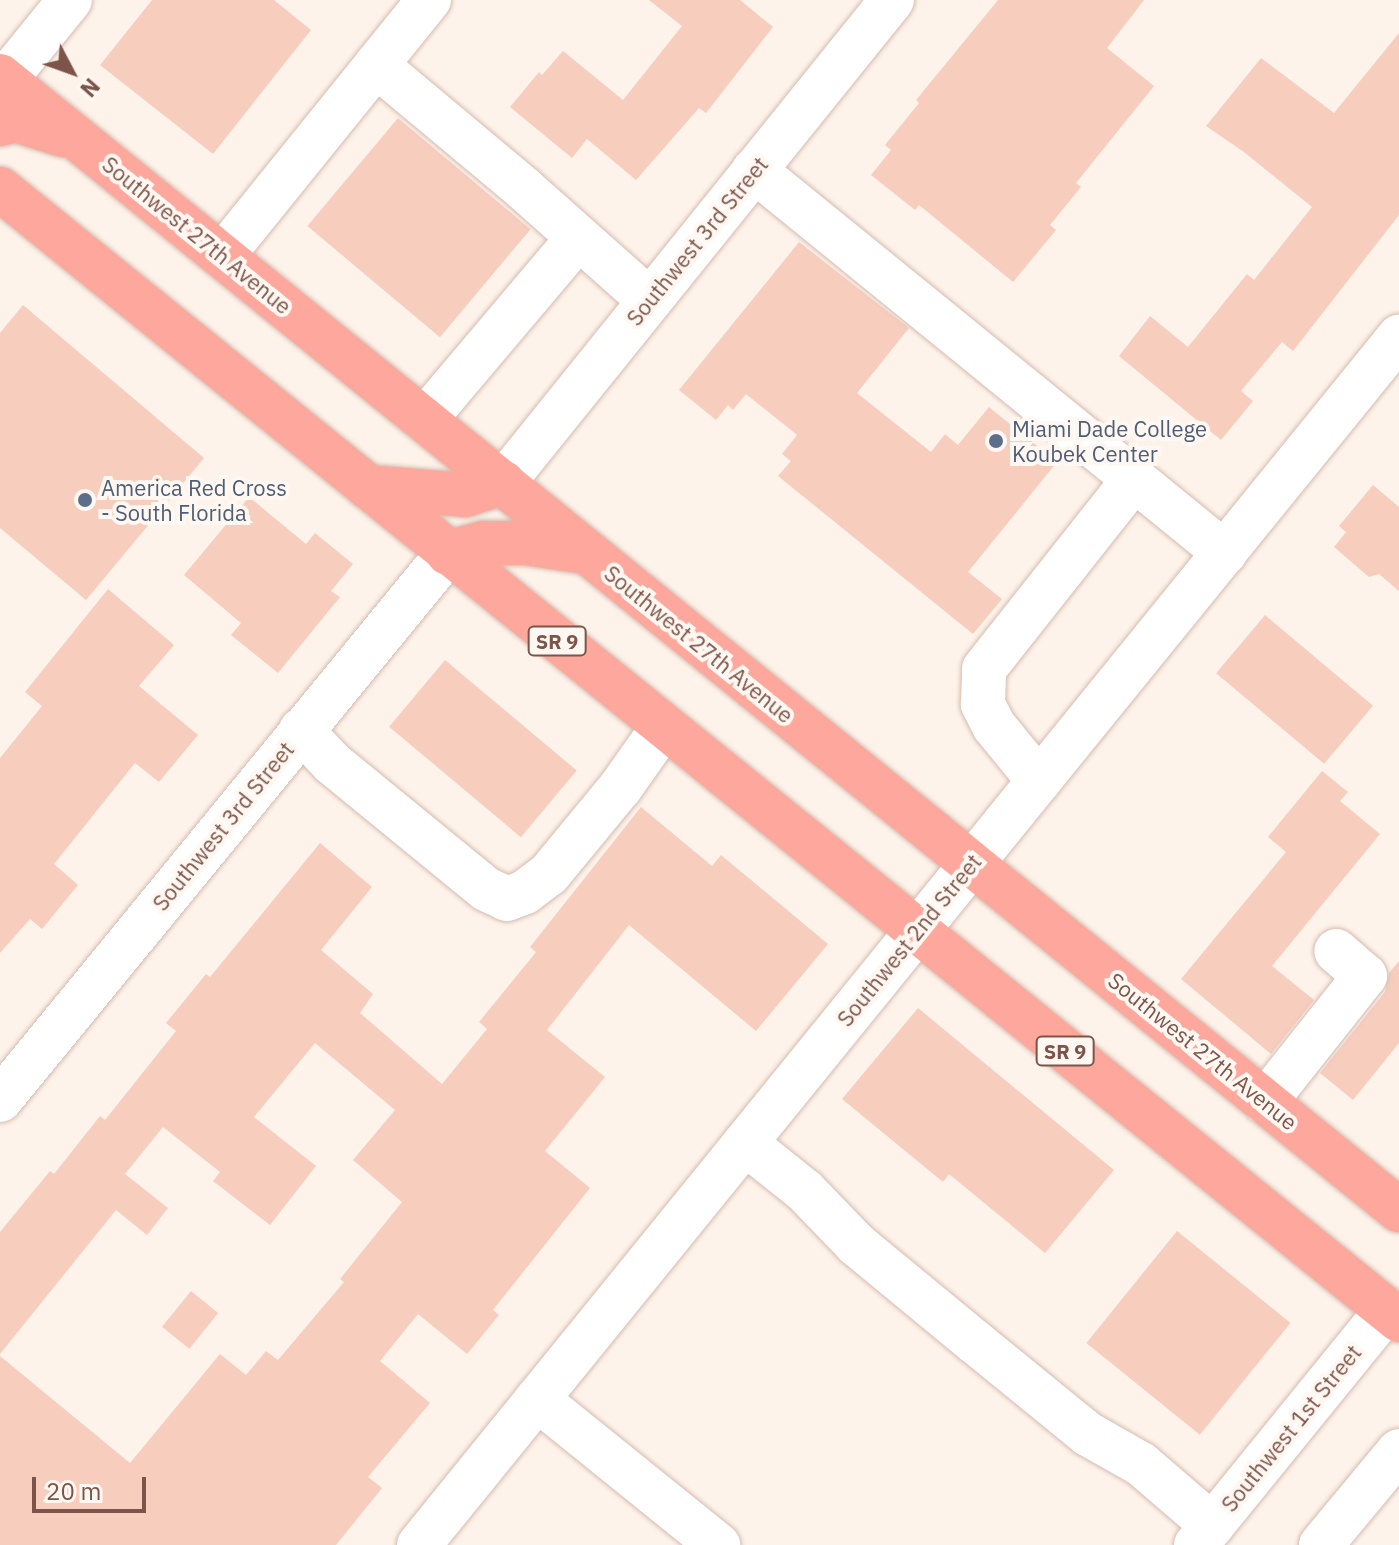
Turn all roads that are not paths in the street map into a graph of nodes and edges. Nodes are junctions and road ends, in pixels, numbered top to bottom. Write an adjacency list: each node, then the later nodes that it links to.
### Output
1 (70, 0): 5 (street)
2 (429, 0): 4 (street)
3 (892, 0): 8 (street, Southwest 3rd Street)
4 (376, 65): 10 (street); 11 (street)
5 (2, 78): 7 (highway, Southwest 27th Avenue)
6 (0, 124): 7 (highway)
7 (80, 141): 11 (highway, Southwest 27th Avenue)
8 (754, 170): 12 (street, Southwest 3rd Street); 15 (street)
9 (0, 189): 17 (highway, SR 9)
10 (577, 239): 12 (street); 14 (street)
11 (223, 255): 14 (highway, Southwest 27th Avenue)
12 (649, 300): 16 (street, Southwest 3rd Street)
13 (1399, 337): 20 (street, Southwest 2nd Street)
14 (426, 418): 16 (highway, Southwest 27th Avenue)
15 (1135, 478): 20 (street); 23 (street)
16 (503, 483): 17 (highway); 18 (highway, Southwest 27th Avenue)
17 (368, 487): 19 (highway, SR 9)
18 (585, 552): 19 (highway); 24 (highway, Southwest 27th Avenue)
19 (448, 553): 21 (highway, SR 9); 22 (street, Southwest 3rd Street)
20 (1225, 553): 23 (street, Southwest 2nd Street)
21 (663, 727): 22 (street); 25 (highway, SR 9)
22 (301, 730): 27 (street, Southwest 3rd Street)
23 (1039, 781): 24 (street, Southwest 2nd Street)
24 (970, 864): 25 (street, Southwest 2nd Street); 28 (highway, Southwest 27th Avenue)
25 (917, 930): 29 (street, Southwest 2nd Street); 31 (highway, SR 9)
26 (1336, 951): 28 (street)
27 (0, 1100)
28 (1265, 1102): 30 (highway, Southwest 27th Avenue)
29 (745, 1143): 32 (street, Southwest 2nd Street); 34 (street)
30 (1399, 1210)
31 (1393, 1315): 34 (street, Southwest 1st Street)
32 (537, 1399): 35 (street, Southwest 2nd Street); 36 (street)
33 (1399, 1451): 37 (street)
34 (1204, 1535)
35 (419, 1545)
36 (718, 1545)
37 (1321, 1545)

